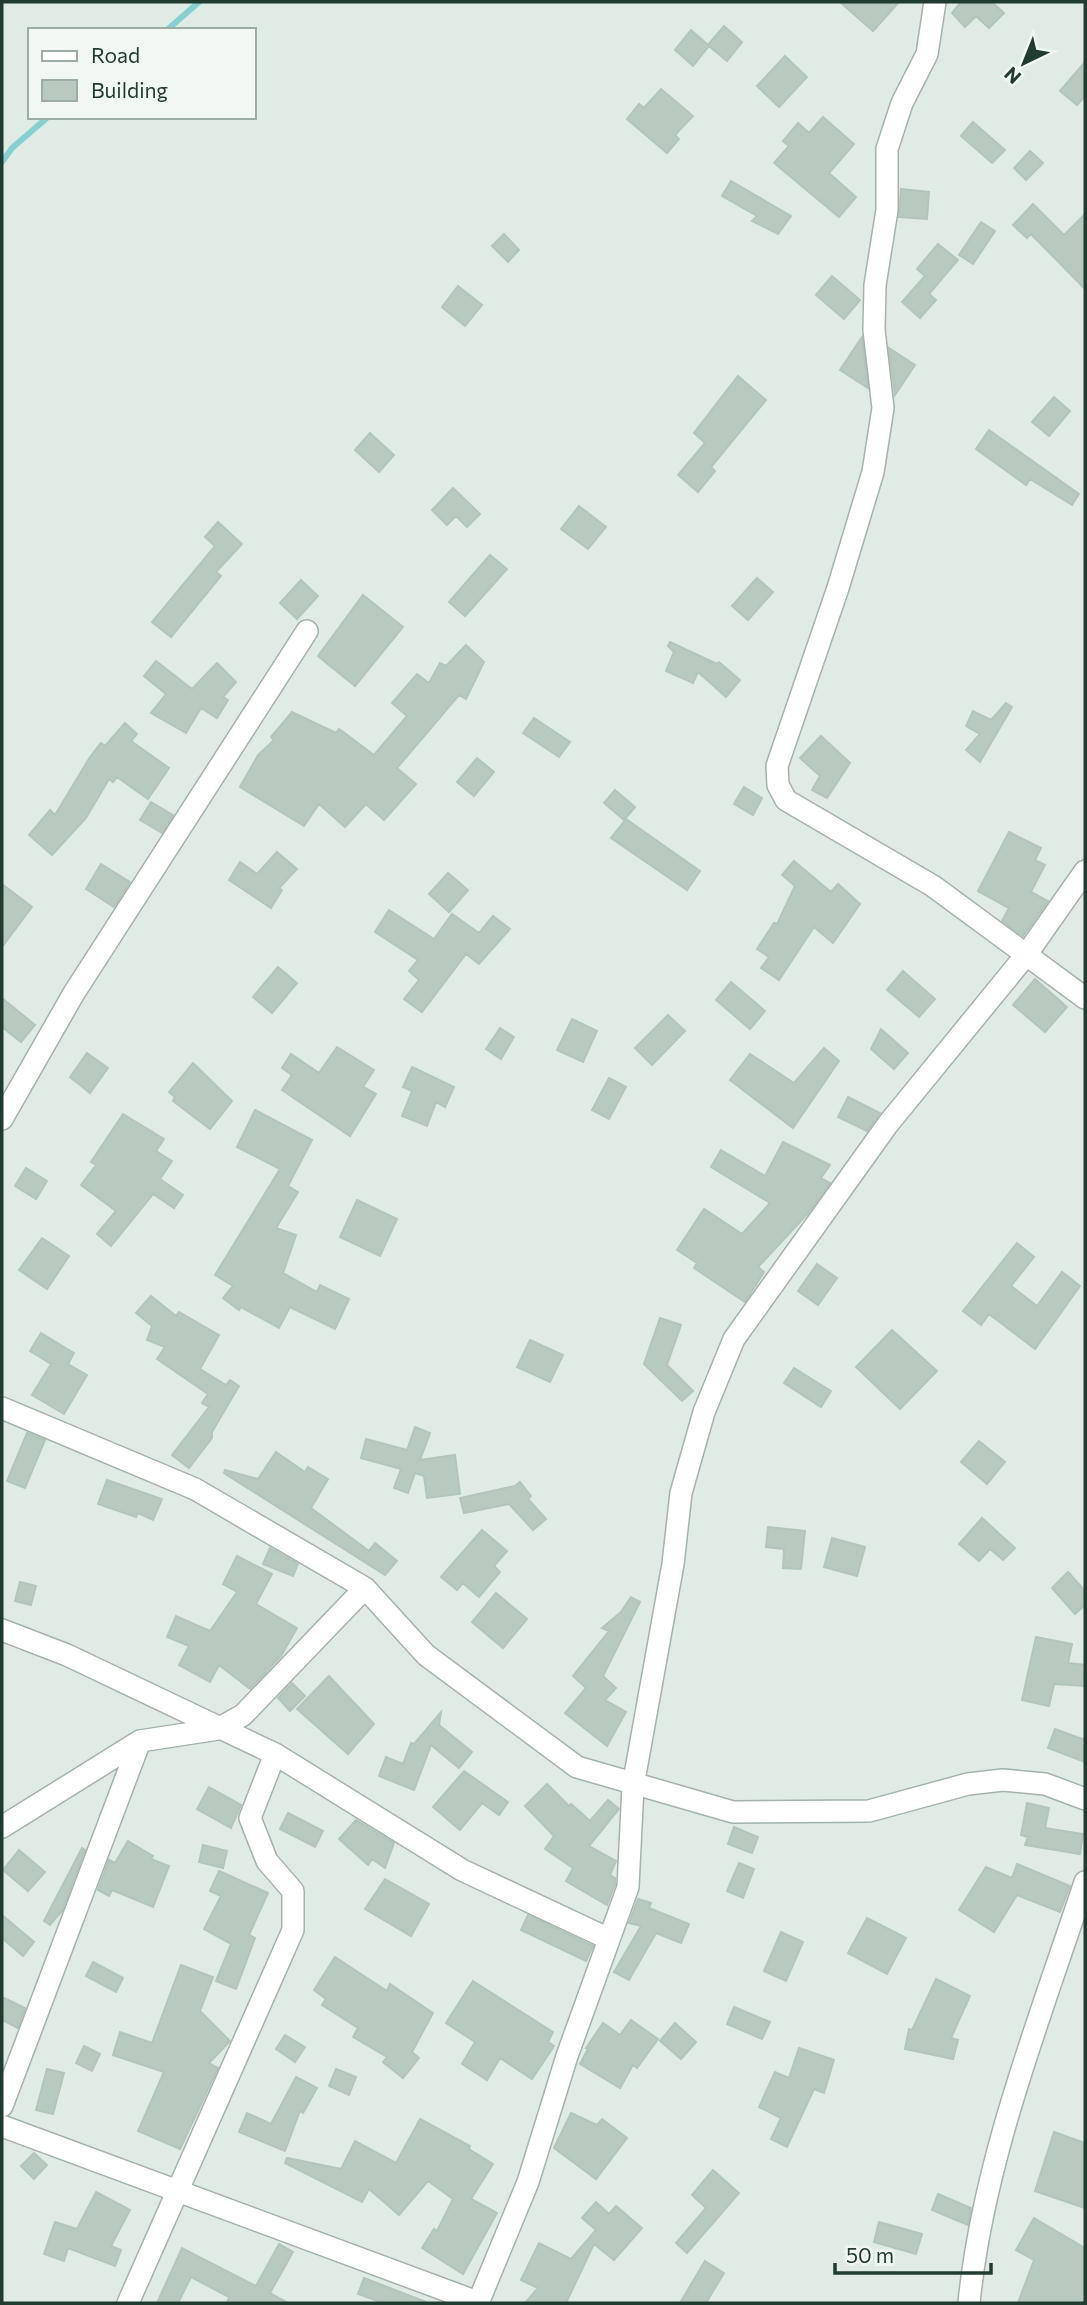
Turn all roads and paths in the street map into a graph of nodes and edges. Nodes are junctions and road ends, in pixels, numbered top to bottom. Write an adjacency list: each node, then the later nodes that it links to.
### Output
1 (935, 2): 4 (street)
2 (307, 631): 6 (street)
3 (1085, 871): 4 (street)
4 (1026, 955): 5 (street); 13 (street)
5 (1085, 998)
6 (2, 1119)
7 (2, 1408): 8 (street)
8 (365, 1588): 10 (street); 13 (street)
9 (2, 1630): 10 (street)
10 (218, 1729): 11 (street); 12 (street)
11 (140, 1741): 15 (street); 18 (street)
12 (275, 1754): 17 (street); 20 (street)
13 (633, 1786): 14 (street); 17 (street)
14 (1085, 1799)
15 (2, 1827)
16 (1085, 1882): 23 (street)
17 (609, 1939): 22 (street)
18 (2, 2106)
19 (2, 2126): 20 (street)
20 (179, 2190): 21 (street); 22 (street)
21 (128, 2303)
22 (479, 2303)
23 (969, 2303)

